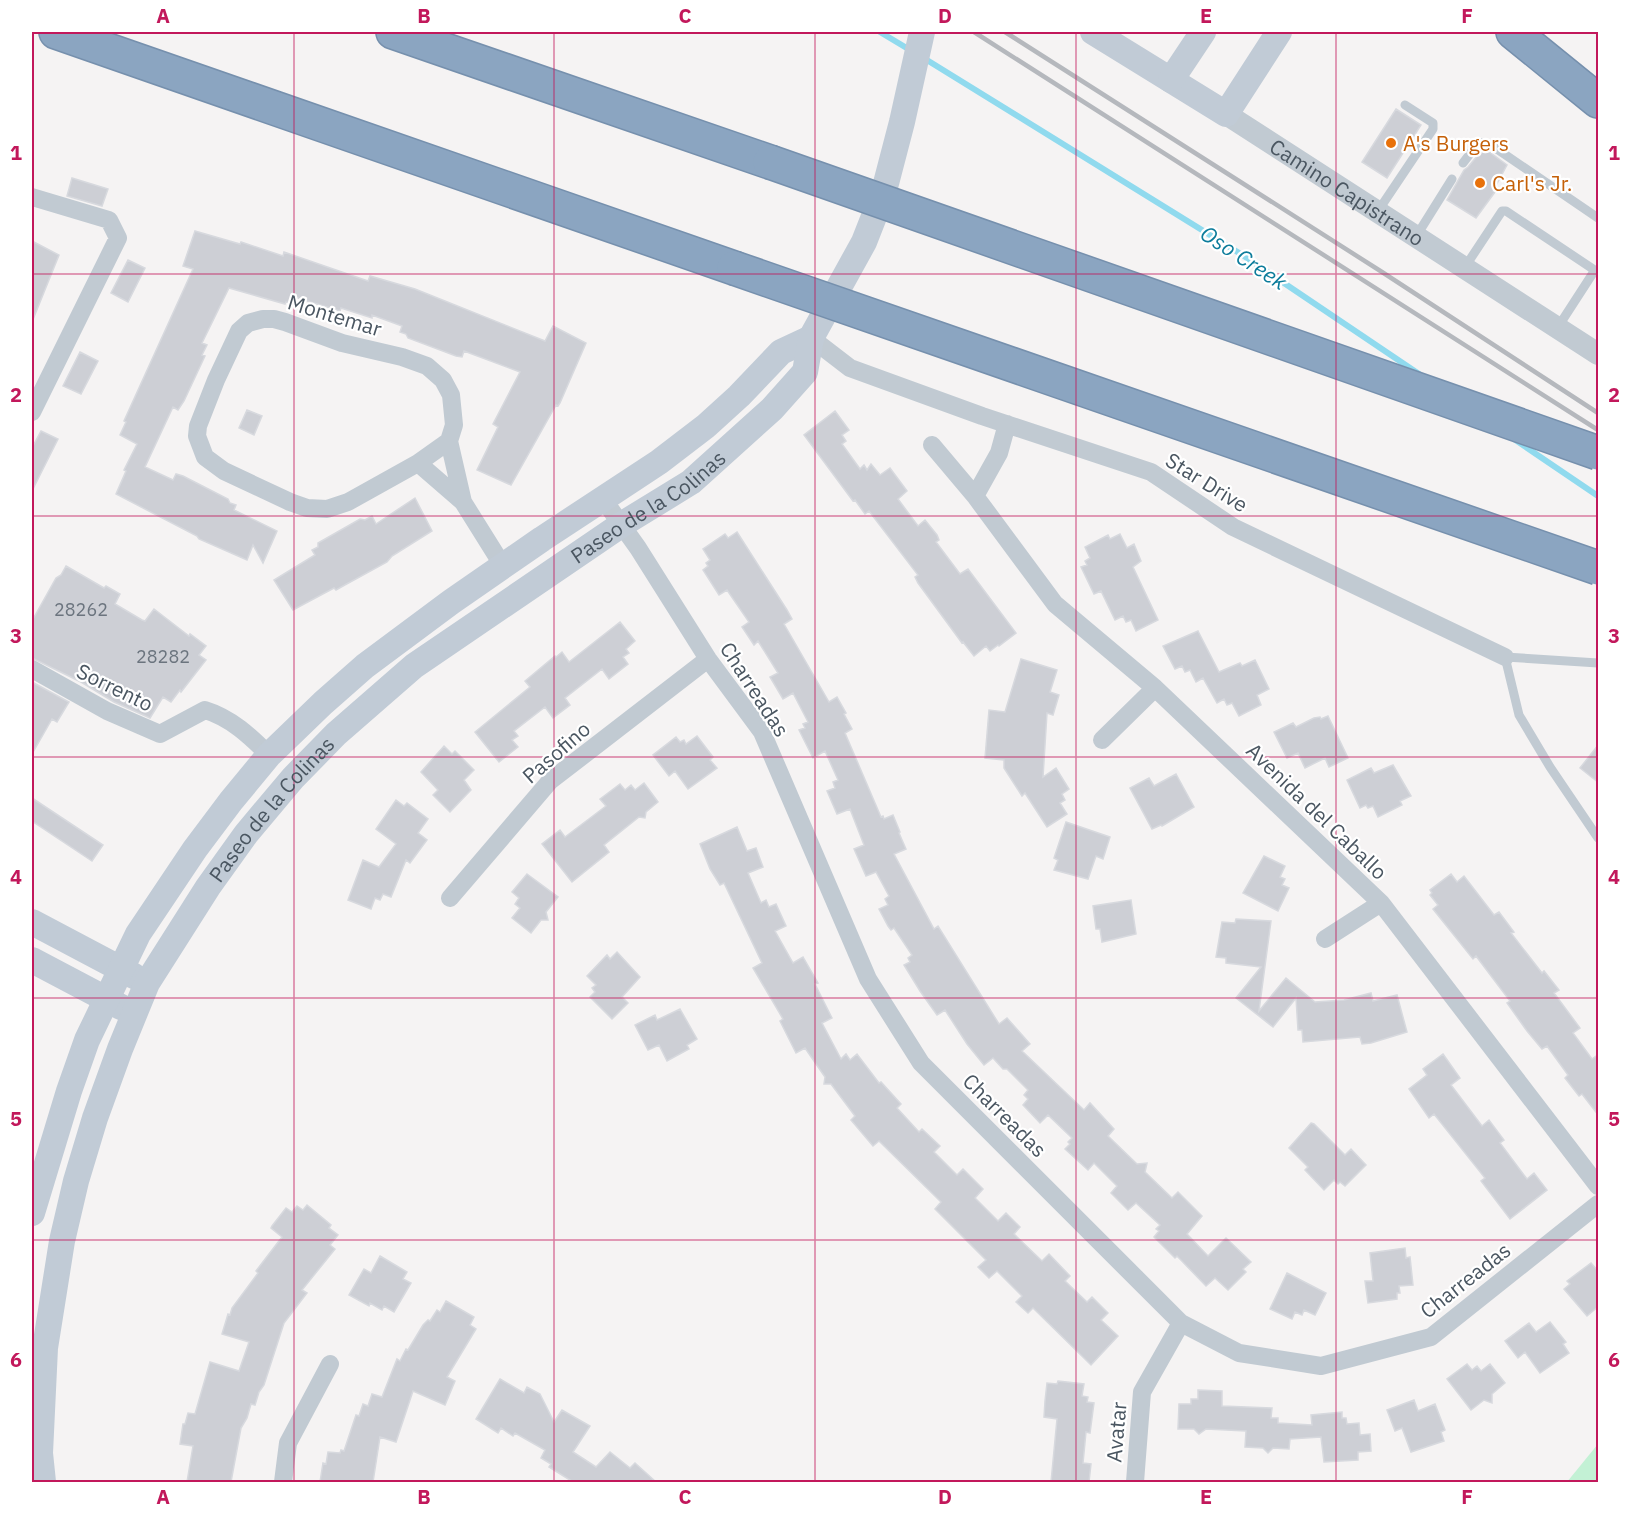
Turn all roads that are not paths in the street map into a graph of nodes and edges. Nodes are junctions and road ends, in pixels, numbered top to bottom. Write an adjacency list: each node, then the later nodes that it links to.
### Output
1 (56, 32): 34 (highway, bridge)
2 (393, 32): 27 (highway, bridge)
3 (922, 32): 21 (main road, Paseo de la Colinas)
4 (1093, 32): 8 (main road, Camino Capistrano)
5 (1203, 32): 8 (main road)
6 (1279, 32): 11 (main road)
7 (1513, 32): 9 (highway)
8 (1172, 80): 11 (main road, Camino Capistrano)
9 (1599, 101)
10 (1405, 105): 15 (lane)
11 (1226, 114): 15 (street, Camino Capistrano)
12 (1463, 163): 16 (lane)
13 (1452, 179): 17 (lane)
14 (32, 197): 23 (street)
15 (1378, 211): 17 (street, Camino Capistrano)
16 (1599, 219)
17 (1417, 236): 18 (street, Camino Capistrano)
18 (1465, 267): 19 (lane); 20 (street, Camino Capistrano)
19 (1596, 270): 20 (lane)
20 (1558, 327): 22 (street, Camino Capistrano)
21 (811, 339): 24 (street, Star Drive); 30 (main road, Paseo de la Colinas); 32 (main road, Paseo de la Colinas)
22 (1599, 354)
23 (32, 412)
24 (1006, 424): 29 (street); 35 (street, Star Drive)
25 (449, 441): 28 (street, Montemar); 28 (street, Montemar); 31 (street)
26 (932, 445): 29 (street, Avenida del Caballo)
27 (1599, 453)
28 (418, 463): 31 (street)
29 (975, 496): 40 (street, Avenida del Caballo)
30 (603, 499): 32 (street, Charreadas); 33 (main road, Paseo de la Colinas)
31 (463, 502): 33 (street)
32 (621, 525): 36 (street, Charreadas); 38 (main road, Paseo de la Colinas)
33 (503, 566): 38 (main road); 42 (main road, Paseo de la Colinas)
34 (1599, 568)
35 (1505, 657): 37 (lane); 43 (lane)
36 (708, 659): 44 (street, Pasofino); 56 (street, Charreadas)
37 (1599, 663)
38 (414, 666): 50 (main road, Paseo de la Colinas)
39 (32, 669): 42 (street, Sorrento)
40 (1155, 688): 41 (street); 45 (street, Avenida del Caballo)
41 (1102, 740)
42 (269, 755): 49 (main road, Paseo de la Colinas)
43 (1599, 838)
44 (450, 898)
45 (1381, 903): 47 (street); 53 (street, Avenida del Caballo)
46 (32, 922): 49 (main road)
47 (1325, 939)
48 (32, 960): 51 (main road)
49 (121, 969): 50 (main road); 51 (main road, Paseo de la Colinas)
50 (147, 983): 52 (main road, Paseo de la Colinas)
51 (106, 1000): 52 (main road); 55 (main road, Paseo de la Colinas)
52 (135, 1014): 58 (main road, Paseo de la Colinas)
53 (1599, 1186)
54 (1599, 1204): 56 (street, Charreadas)
55 (32, 1213)
56 (1181, 1323): 60 (street, Avatar)
57 (330, 1364): 59 (street)
58 (43, 1482)
59 (283, 1482)
60 (1135, 1482)

